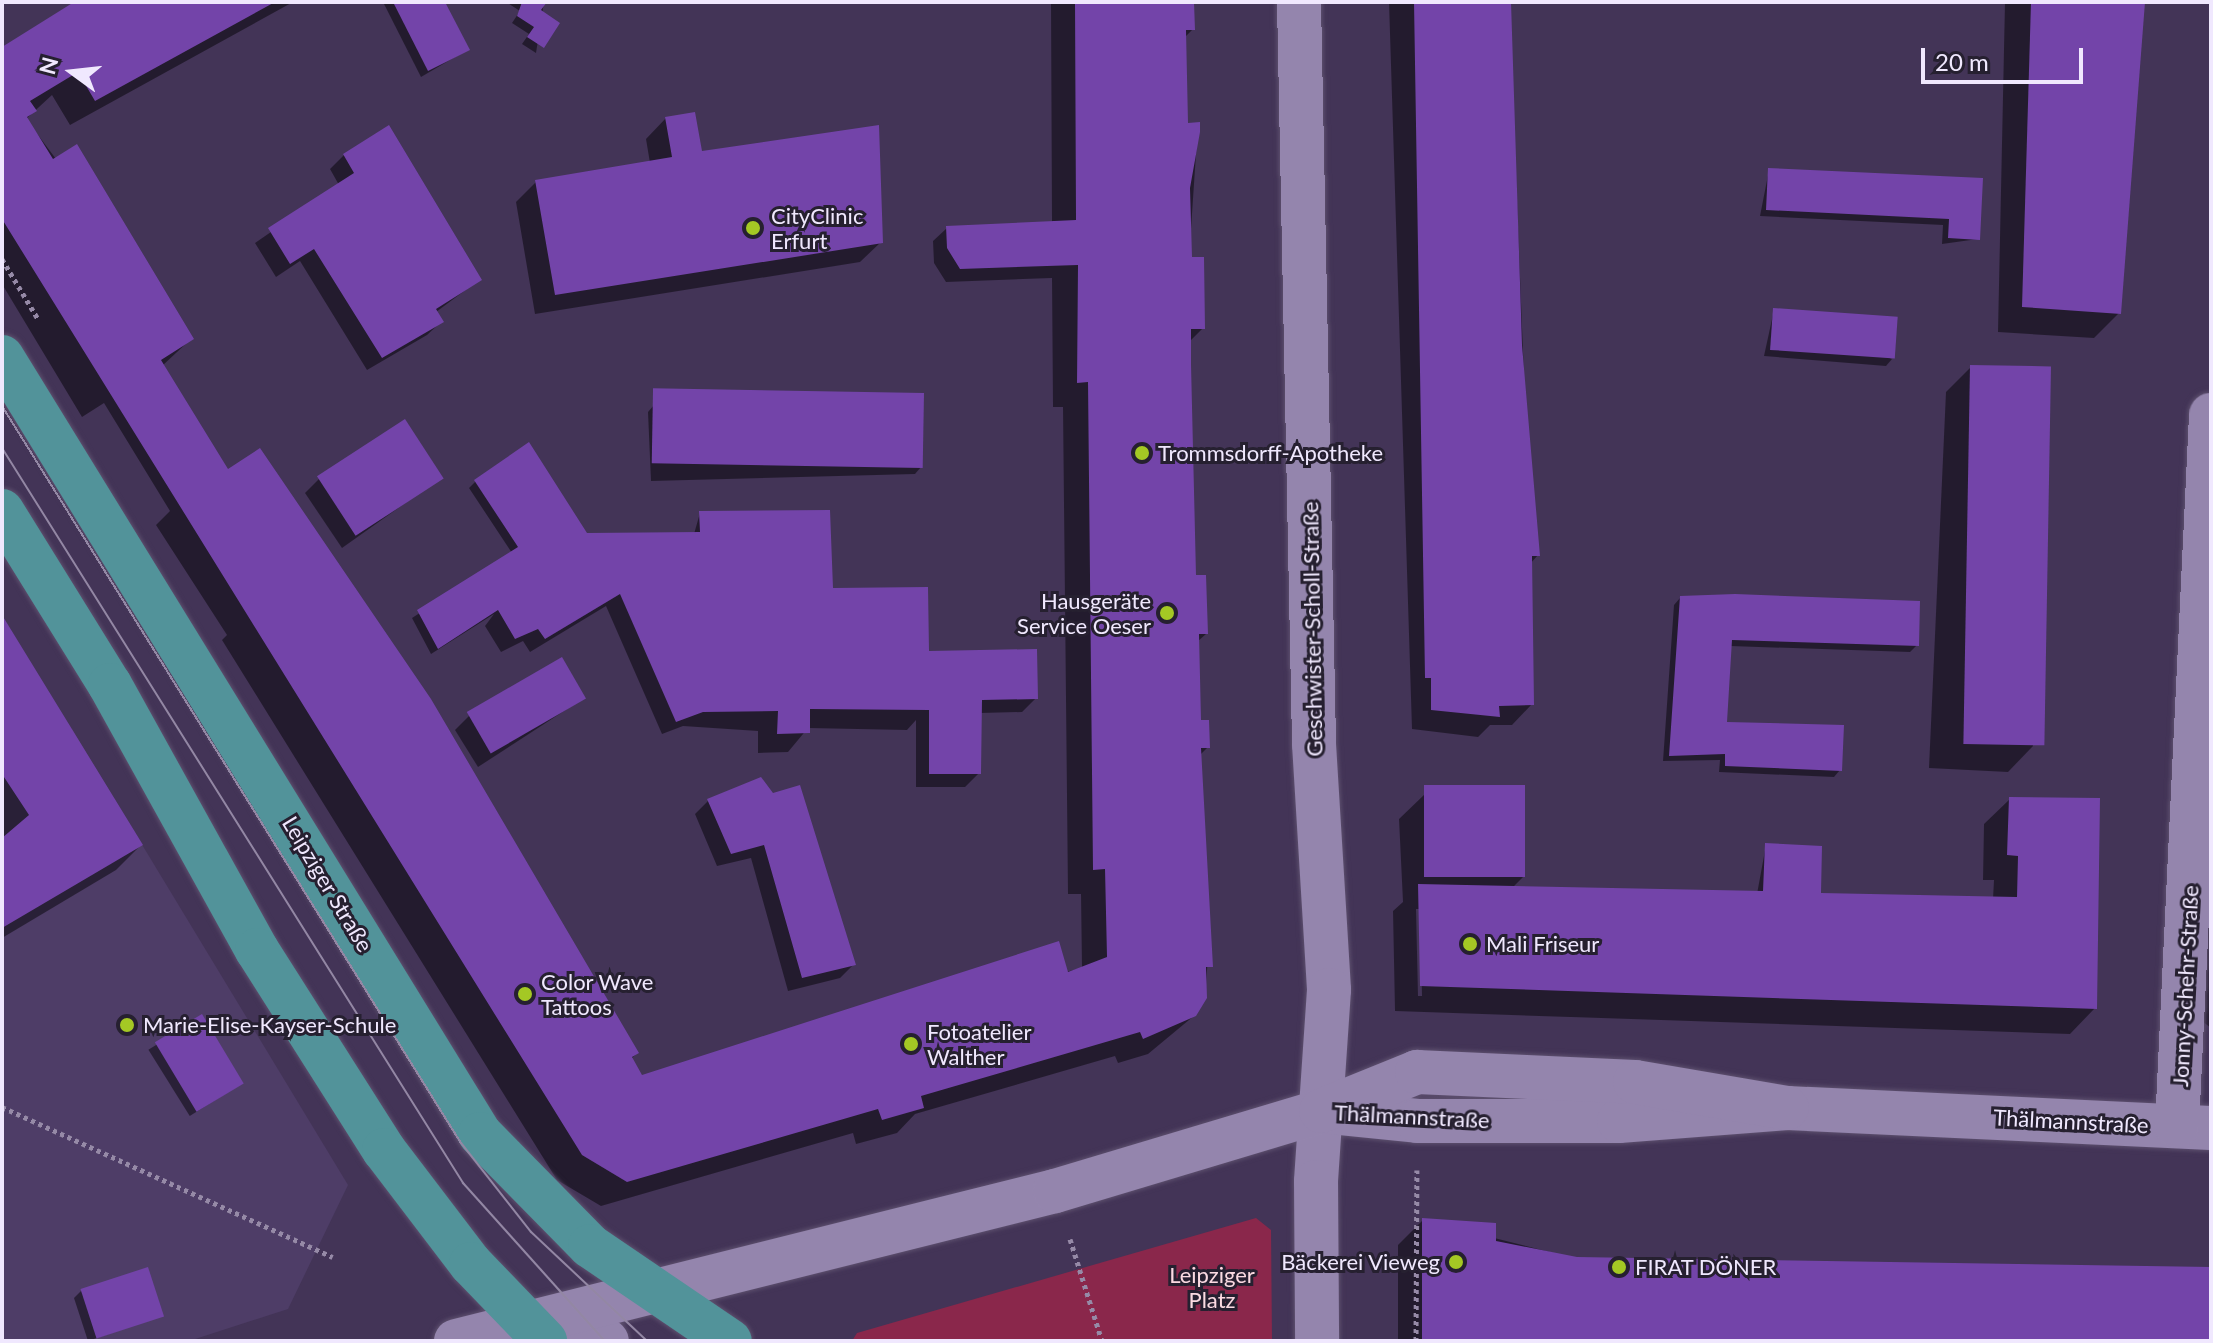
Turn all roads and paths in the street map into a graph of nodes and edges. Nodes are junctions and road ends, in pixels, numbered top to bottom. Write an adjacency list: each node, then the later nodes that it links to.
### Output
1 (1299, 2): 7 (street, Geschwister-Scholl-Straße)
2 (2, 357): 12 (main road, Leipziger Straße)
3 (2211, 415): 9 (street, Jonny-Schehr-Straße)
4 (2, 511): 13 (main road)
5 (2, 1107): 11 (path)
6 (1787, 1108): 7 (street, Thälmannstraße); 8 (street, Thälmannstraße); 9 (street, Thälmannstraße)
7 (1321, 1111): 8 (street, Thälmannstraße); 10 (street); 18 (street)
8 (1417, 1121): 19 (path)
9 (2194, 1127)
10 (1055, 1191): 12 (street); 17 (path)
11 (333, 1257)
12 (657, 1293): 13 (street); 16 (main road, Leipziger Straße)
13 (536, 1332): 14 (street); 15 (street)
14 (469, 1338)
15 (607, 1341)
16 (730, 1341)
17 (1102, 1341)
18 (1317, 1341)
19 (1416, 1341)

